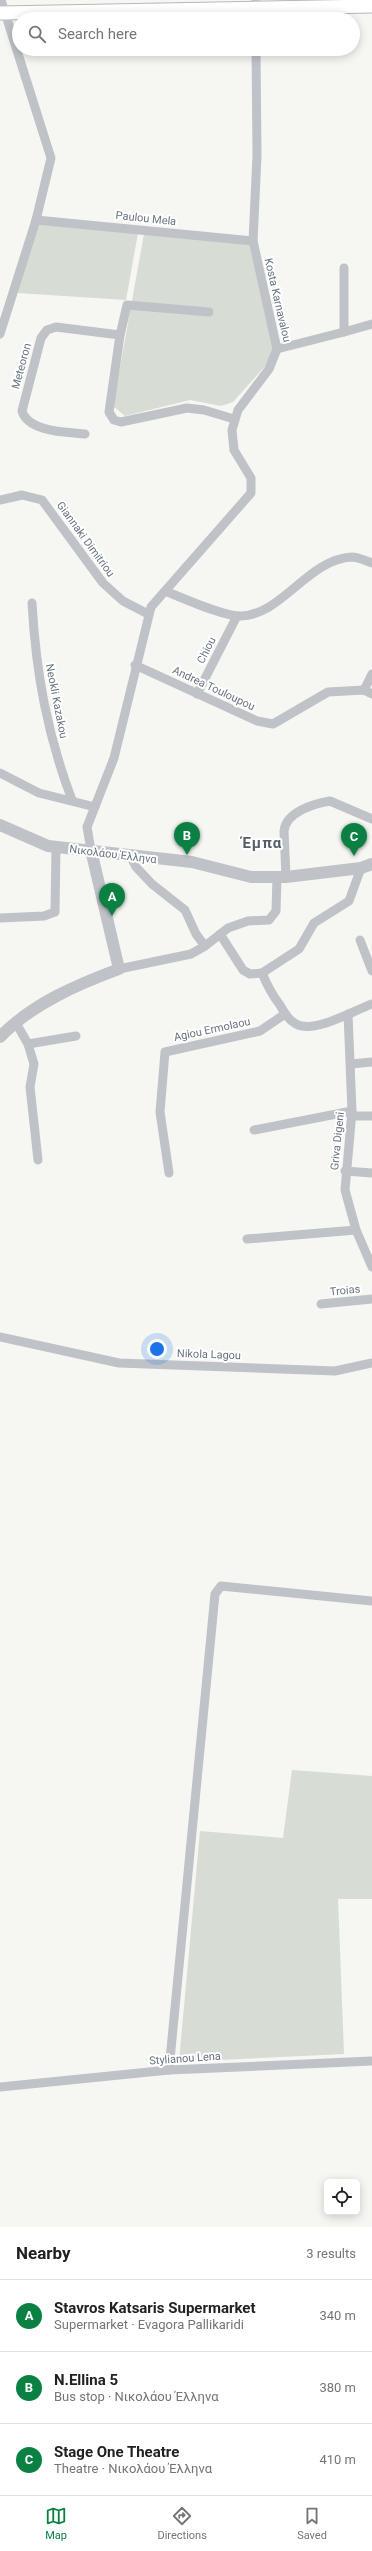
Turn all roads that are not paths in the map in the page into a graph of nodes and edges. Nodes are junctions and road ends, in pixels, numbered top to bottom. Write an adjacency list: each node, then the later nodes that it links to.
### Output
1 (1, 0): 5 (street)
2 (372, 6): 3 (main road)
3 (256, 9): 4 (main road)
4 (66, 12)
5 (3, 13): 6 (street)
6 (12, 39)
7 (18, 56): 9 (street)
8 (256, 56): 10 (street, Kosta Karnavalou)
9 (36, 220): 10 (street, Paulou Mela); 15 (street)
10 (253, 241): 17 (street, Kosta Karnavalou)
11 (344, 268): 14 (street)
12 (209, 312): 16 (street)
13 (372, 324): 14 (street)
14 (344, 332): 17 (street)
15 (0, 334)
16 (120, 335): 18 (street); 19 (street, Meteoron)
17 (277, 349): 18 (street, Kosta Karnavalou)
18 (234, 419): 22 (street, Kosta Karnavalou)
19 (85, 434)
20 (0, 500): 24 (street, Giannaki Dimitriou)
21 (372, 563): 25 (street)
22 (166, 591): 24 (street, Kosta Karnavalou); 25 (street)
23 (32, 603): 31 (street, Neokli Kazakou)
24 (148, 614): 26 (street, Kosta Karnavalou)
25 (237, 616): 29 (street, Chiou)
26 (135, 664): 29 (street, Andrea Touloupou); 32 (street, Kosta Karnavalou)
27 (372, 674): 28 (street)
28 (368, 692): 29 (street, Andrea Touloupou)
29 (197, 694)
30 (0, 773): 31 (street)
31 (72, 800): 32 (street)
32 (95, 807): 36 (street, Kosta Karnavalou)
33 (372, 820): 39 (street)
34 (0, 825): 35 (street, Νικολάου Έλληνα)
35 (56, 847): 36 (street, Νικολάου Έλληνα); 40 (street)
36 (91, 850): 37 (street, Νικολάου Έλληνα); 44 (street)
37 (130, 855): 39 (street, Νικολάου Έλληνα); 43 (street)
38 (367, 866): 39 (street, Νικολάου Έλληνα); 46 (street)
39 (281, 877): 41 (street)
40 (0, 918)
41 (220, 934): 43 (street); 46 (street)
42 (360, 940): 45 (street)
43 (205, 946): 44 (street)
44 (119, 969): 50 (street)
45 (372, 971)
46 (262, 973): 48 (street)
47 (372, 1004): 49 (street)
48 (285, 1014): 49 (street); 61 (street, Agiou Ermolaou)
49 (348, 1014): 55 (street, Griva Digeni)
50 (16, 1023): 51 (street); 53 (street)
51 (1, 1034)
52 (76, 1036): 53 (street)
53 (28, 1044): 59 (street)
54 (372, 1062): 55 (street)
55 (351, 1064): 56 (street, Griva Digeni)
56 (352, 1114): 57 (street); 58 (street); 60 (street, Griva Digeni)
57 (372, 1116)
58 (254, 1130)
59 (38, 1160)
60 (345, 1171): 62 (street); 63 (street, Griva Digeni)
61 (169, 1173)
62 (372, 1173)
63 (356, 1230): 64 (street); 65 (street, Griva Digeni)
64 (246, 1239)
65 (372, 1267)
66 (372, 1299): 67 (street, Troias)
67 (321, 1304)
68 (0, 1337): 69 (street, Nikola Lagou)
69 (372, 1363)
70 (372, 1601): 72 (street)
71 (372, 2061): 72 (street, Stylianou Lena)
72 (169, 2070): 73 (street, Stylianou Lena)
73 (0, 2087)

